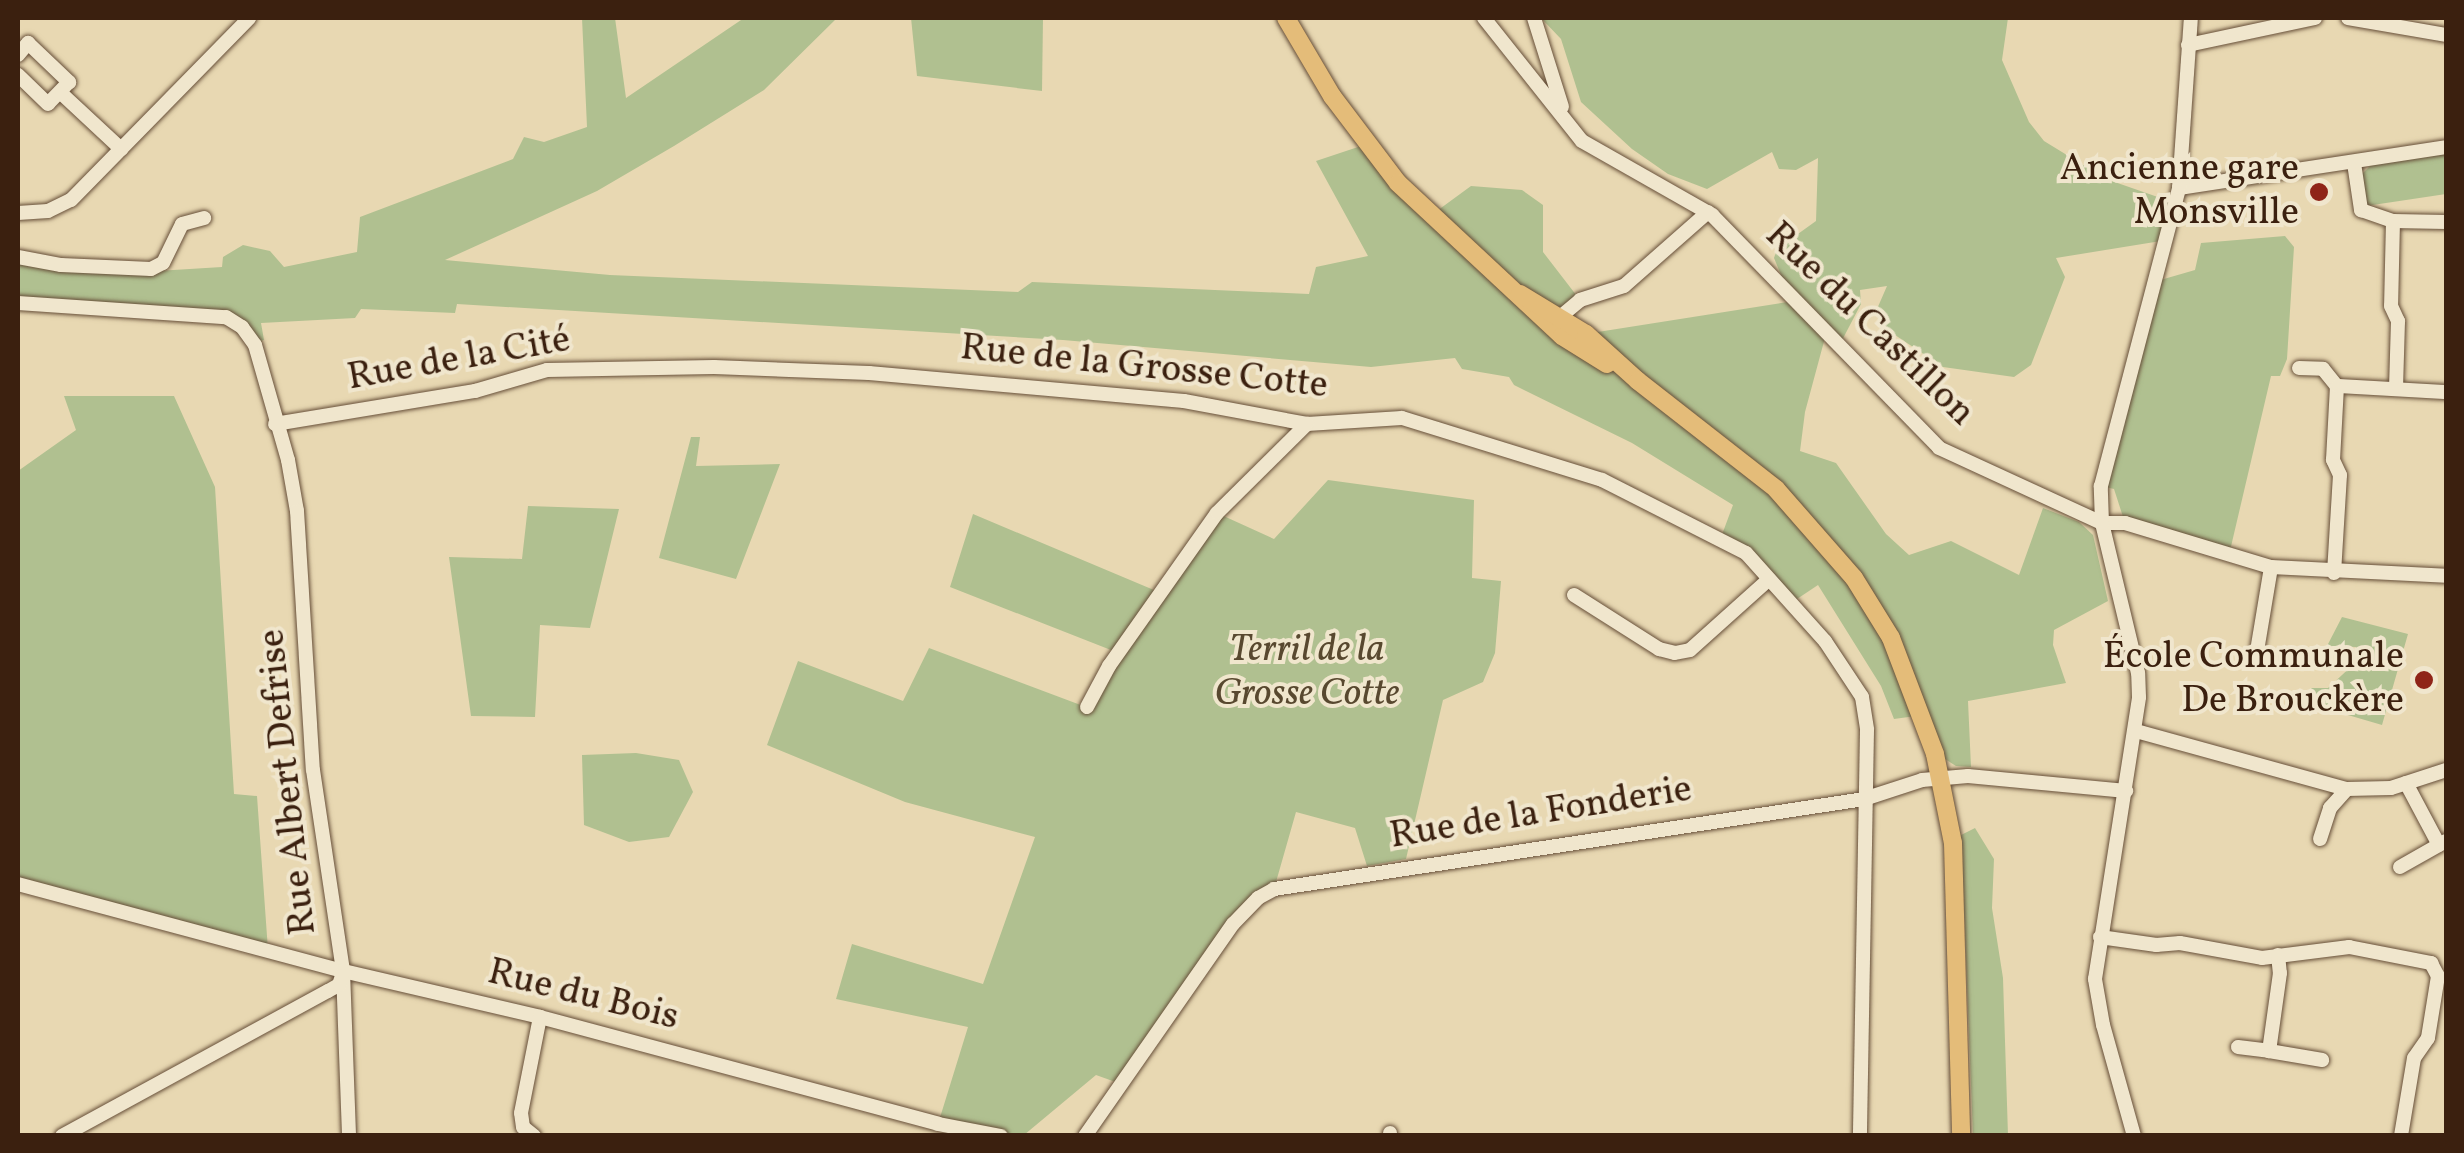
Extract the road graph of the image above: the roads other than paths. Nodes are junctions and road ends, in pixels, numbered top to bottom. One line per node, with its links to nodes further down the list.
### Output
1 (249, 18): 15 (street)
2 (1286, 18): 24 (main road)
3 (1484, 18): 13 (street, Rue du Castillon)
4 (1534, 18): 13 (street)
5 (2191, 18): 9 (street)
6 (2315, 18): 9 (street)
7 (2348, 18): 8 (street)
8 (2446, 35)
9 (2188, 45): 17 (street)
10 (18, 55): 12 (street)
11 (18, 75): 12 (street)
12 (62, 94): 15 (street)
13 (1566, 119): 18 (street, Rue du Castillon)
14 (2446, 148): 16 (street)
15 (121, 149): 19 (street)
16 (2354, 162): 17 (street); 21 (street)
17 (2179, 188): 35 (street)
18 (1708, 212): 26 (street); 35 (street, Rue du Castillon)
19 (18, 213)
20 (204, 218): 23 (street)
21 (2393, 221): 22 (street); 31 (street)
22 (2446, 222)
23 (18, 258)
24 (1520, 294): 26 (main road); 29 (main road)
25 (18, 303): 33 (street, Rue Albert Defrise)
26 (1560, 317): 29 (main road)
27 (714, 367): 33 (street, Rue de la Cité); 34 (street, Rue de la Grosse Cotte)
28 (2299, 368): 30 (street)
29 (1638, 381): 45 (main road)
30 (2337, 386): 31 (street); 37 (street)
31 (2396, 390): 32 (street)
32 (2446, 392)
33 (276, 424): 56 (street, Rue Albert Defrise)
34 (1307, 424): 39 (street, Rue de la Grosse Cotte); 42 (street)
35 (2102, 523): 36 (street, Rue du Castillon); 43 (street)
36 (2271, 567): 37 (street, Rue du Castillon); 41 (street)
37 (2334, 573): 38 (street, Rue du Castillon)
38 (2446, 576)
39 (1768, 578): 40 (street); 49 (street, Rue de la Grosse Cotte)
40 (1574, 594)
41 (2257, 651)
42 (1087, 707)
43 (2136, 731): 47 (street); 48 (street)
44 (2446, 770): 46 (street)
45 (1942, 778): 48 (street, Rue de la Fonderie); 49 (street, Rue de la Fonderie); 68 (main road)
46 (2406, 783): 47 (street); 51 (street)
47 (2347, 790): 50 (street)
48 (2126, 791): 54 (street)
49 (1864, 799): 66 (street, Rue de la Fonderie); 67 (street, Rue de la Grosse Cotte)
50 (2320, 838)
51 (2443, 843): 52 (street)
52 (2400, 867)
53 (18, 884): 56 (street, Rue du Bois)
54 (2100, 937): 55 (street); 69 (street)
55 (2278, 955): 59 (street); 70 (street)
56 (343, 971): 57 (street, Rue du Bois); 62 (street); 63 (street, Rue Albert Defrise)
57 (540, 1016): 61 (street, Rue du Bois); 64 (street)
58 (2238, 1047): 59 (street)
59 (2269, 1051): 60 (street)
60 (2322, 1060)
61 (936, 1130): 65 (street, Rue du Bois)
62 (62, 1136)
63 (348, 1136)
64 (534, 1136)
65 (1001, 1136)
66 (1085, 1136)
67 (1860, 1136)
68 (1961, 1136)
69 (2134, 1136)
70 (2402, 1136)

